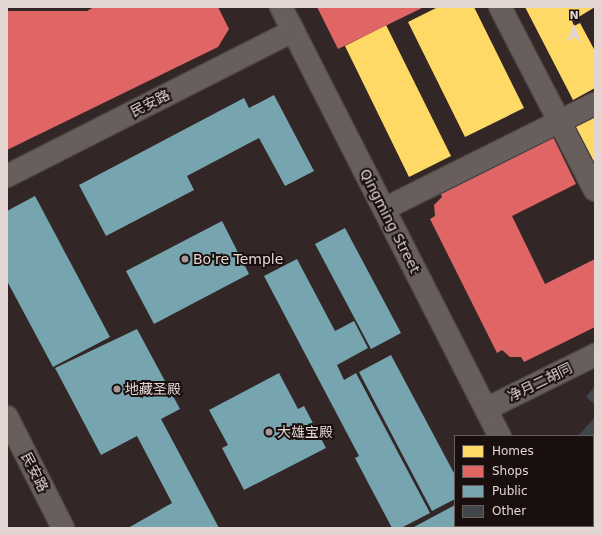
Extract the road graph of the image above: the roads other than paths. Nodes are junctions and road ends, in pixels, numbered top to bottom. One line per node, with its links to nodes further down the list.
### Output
1 (281, 7): 3 (street, Qingming Street)
2 (500, 7): 5 (street)
3 (293, 31): 6 (street, 民安路); 8 (street, Qingming Street)
4 (595, 104): 5 (street)
5 (559, 121): 7 (street); 8 (street)
6 (7, 176)
7 (595, 190)
8 (384, 209): 10 (street, Qingming Street)
9 (595, 355): 10 (street, 净月二胡同)
10 (486, 408): 12 (street, Qingming Street)
11 (7, 417): 13 (street, 民安路)
12 (500, 435)
13 (63, 528)

